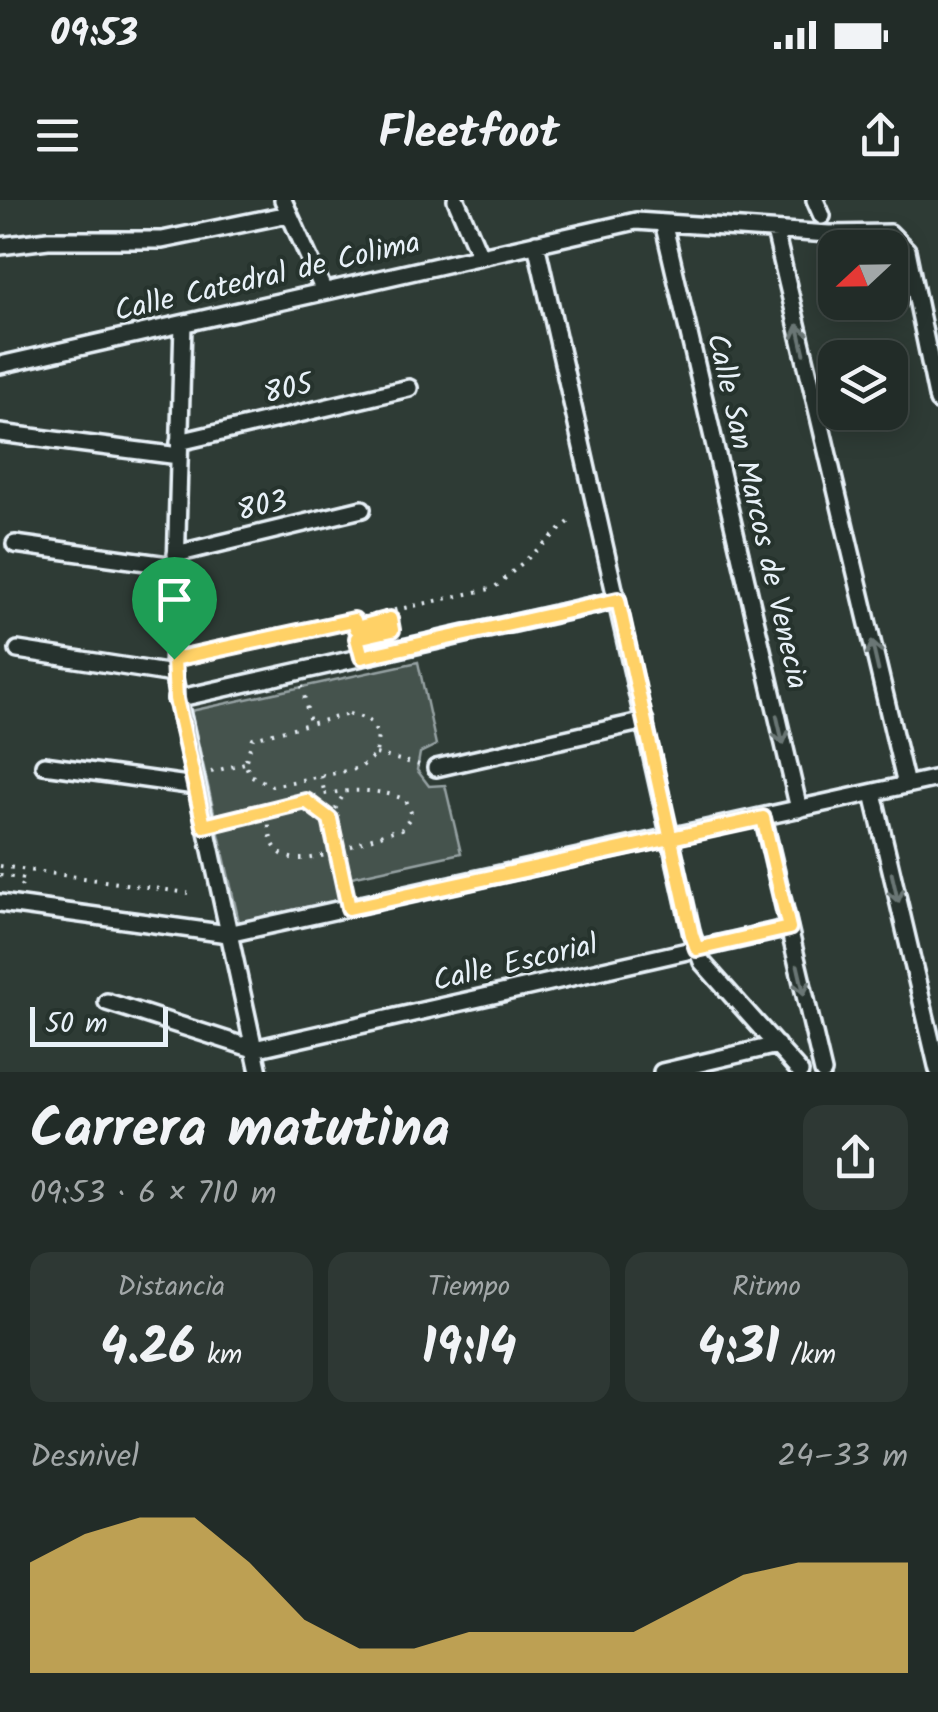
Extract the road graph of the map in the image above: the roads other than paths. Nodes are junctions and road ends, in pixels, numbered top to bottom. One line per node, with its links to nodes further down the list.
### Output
1 (456, 200): 9 (street)
2 (815, 200): 4 (street)
3 (286, 207): 8 (street); 10 (street)
4 (822, 216)
5 (664, 226): 6 (street, Calle Catedral de Colima); 7 (street, Calle Catedral de Colima); 33 (street, Calle San Marcos de Venecia, one-way to 33)
6 (775, 230): 12 (street, Calle Catedral de Colima); 31 (street, one-way to 6)
7 (536, 243): 9 (street, Calle Catedral de Colima); 22 (street)
8 (0, 246)
9 (480, 256): 10 (street, Calle Catedral de Colima)
10 (324, 292): 13 (street, Calle Catedral de Colima)
11 (938, 311): 12 (street)
12 (919, 314): 16 (street)
13 (183, 324): 14 (street, Calle Catedral de Colima); 18 (street)
14 (0, 365)
15 (409, 388): 18 (street, 805)
16 (938, 401)
17 (0, 433): 18 (street)
18 (179, 449): 21 (street)
19 (362, 509): 21 (street, 803)
20 (15, 544): 21 (street)
21 (176, 560): 24 (street)
22 (618, 600): 25 (street); 26 (street)
23 (18, 650): 24 (street)
24 (174, 666): 25 (street)
25 (176, 699): 30 (street)
26 (645, 721): 28 (street); 35 (street)
27 (44, 765): 30 (street)
28 (436, 768)
29 (938, 778): 31 (street)
30 (194, 781): 38 (street)
31 (906, 785): 32 (street)
32 (873, 793): 33 (street); 43 (street, one-way to 43)
33 (798, 810): 34 (street)
34 (763, 818): 35 (street); 37 (street)
35 (672, 838): 38 (street); 39 (street)
36 (0, 904): 38 (street)
37 (789, 928): 39 (street, Calle Escorial); 47 (street, one-way to 47)
38 (228, 934): 42 (street)
39 (697, 949): 41 (street); 42 (street, Calle Escorial)
40 (107, 1002): 42 (street)
41 (777, 1045): 45 (street); 46 (street)
42 (254, 1049): 44 (street)
43 (938, 1070)
44 (258, 1072)
45 (662, 1072)
46 (800, 1072)
47 (823, 1072)

